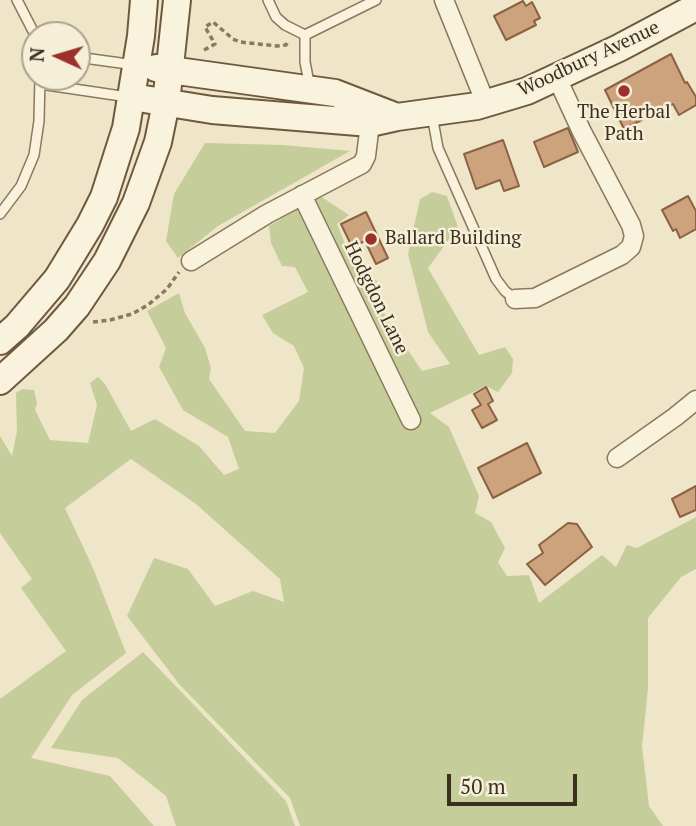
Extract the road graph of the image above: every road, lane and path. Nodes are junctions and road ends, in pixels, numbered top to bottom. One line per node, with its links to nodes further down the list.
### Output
1 (17, 0): 8 (lane)
2 (144, 0): 13 (street)
3 (177, 0): 14 (street)
4 (268, 0): 9 (lane)
5 (376, 0): 10 (lane)
6 (444, 0): 21 (street)
7 (696, 7): 15 (street, Woodbury Avenue)
8 (28, 21)
9 (293, 30): 10 (lane); 11 (path)
10 (305, 35): 17 (lane)
11 (204, 50)
12 (91, 59): 13 (lane)
13 (137, 65): 14 (street, Woodbury Avenue); 19 (street)
14 (172, 70): 17 (street, Woodbury Avenue); 20 (street)
15 (556, 78): 21 (street, Woodbury Avenue); 28 (street)
16 (91, 89): 19 (lane)
17 (310, 90): 23 (street, Woodbury Avenue)
18 (40, 91): 26 (lane)
19 (132, 97): 20 (street, Woodbury Avenue); 30 (street)
20 (166, 103): 24 (street, Woodbury Avenue); 31 (street)
21 (486, 104): 22 (street, Woodbury Avenue)
22 (431, 113): 23 (street, Woodbury Avenue); 28 (lane)
23 (397, 117): 24 (street, Woodbury Avenue)
24 (370, 123): 25 (street)
25 (302, 195): 27 (street); 33 (street, Hodgdon Lane)
26 (0, 214)
27 (191, 261): 29 (path)
28 (515, 299)
29 (88, 322)
30 (0, 341)
31 (0, 381)
32 (696, 400): 34 (street)
33 (411, 420)
34 (617, 458)

